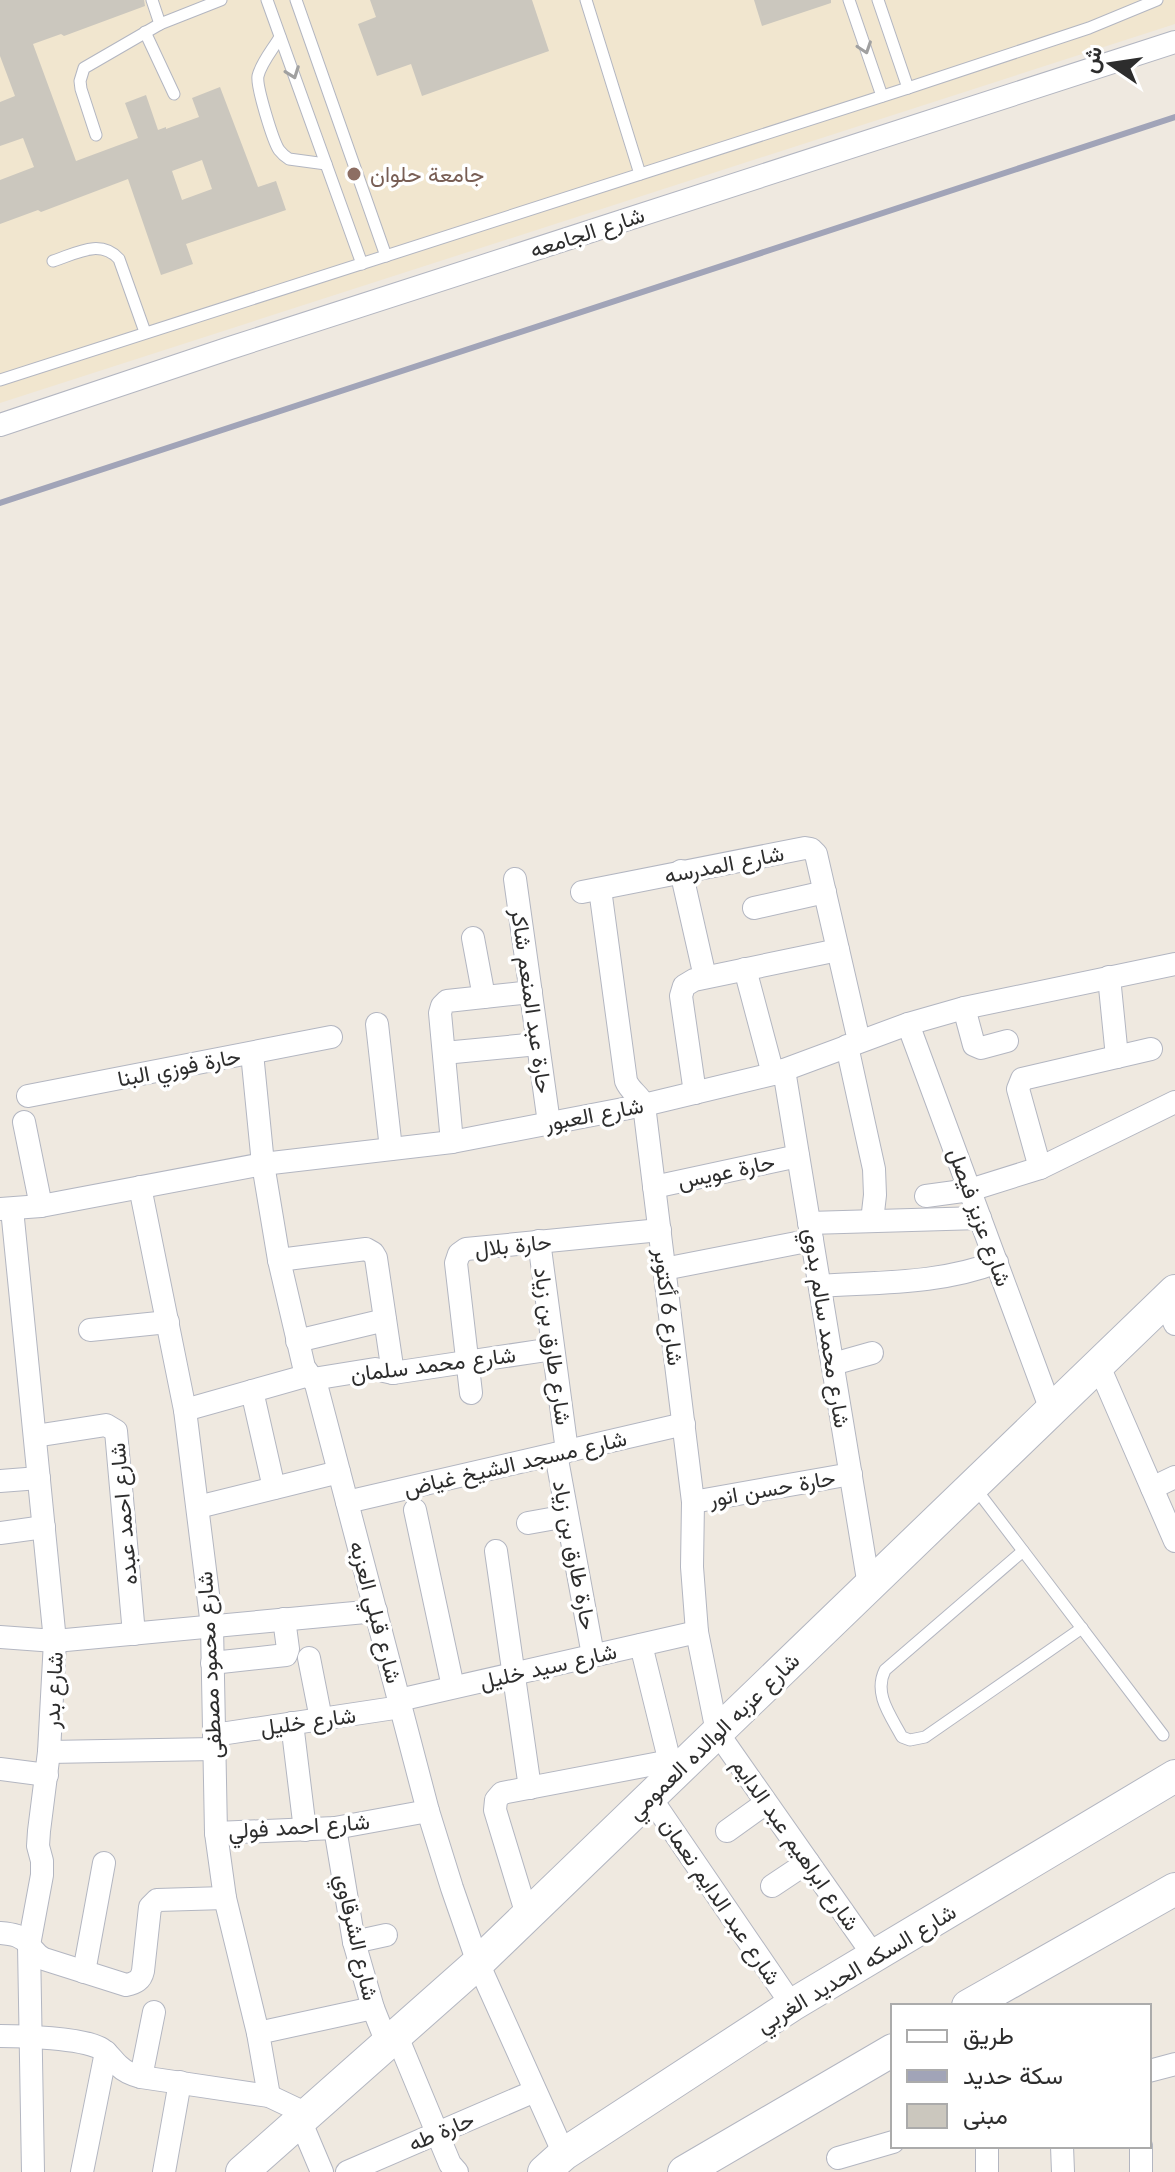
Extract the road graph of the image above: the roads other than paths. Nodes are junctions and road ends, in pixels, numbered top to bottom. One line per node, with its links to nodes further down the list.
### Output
1 (152, 0): 9 (lane)
2 (221, 0): 9 (lane)
3 (267, 0): 11 (lane)
4 (296, 0): 19 (lane)
5 (586, 0): 18 (lane)
6 (849, 0): 15 (lane, one-way to 15)
7 (878, 0): 13 (lane)
8 (1157, 0): 13 (lane)
9 (160, 24): 10 (lane)
10 (145, 32): 14 (lane); 16 (lane)
11 (280, 37): 17 (lane, one-way to 17); 17 (lane)
12 (1175, 42): 24 (street, شارع الجامعه)
13 (908, 88): 15 (lane)
14 (174, 94)
15 (882, 96): 18 (lane)
16 (96, 135)
17 (326, 164): 21 (lane)
18 (640, 174): 19 (lane)
19 (386, 256): 21 (lane)
20 (53, 261): 22 (lane)
21 (362, 264): 22 (lane)
22 (145, 332): 23 (lane)
23 (0, 380)
24 (0, 425)
25 (681, 871): 27 (street, شارع المدرسه); 28 (street, شارع المدرسه); 34 (street)
26 (515, 879): 36 (street, حارة عبد المنعم شاكر)
27 (591, 890): 53 (street, شارع 6 أكتوبر)
28 (825, 892): 29 (street); 31 (street, شارع المدرسه)
29 (754, 908)
30 (473, 938): 37 (street)
31 (838, 950): 33 (street); 44 (street, شارع المدرسه)
32 (1175, 964): 35 (street, شارع العبور)
33 (745, 969): 34 (street); 49 (street, شارع محمد سالم بدوي)
34 (705, 977): 50 (street)
35 (1109, 977): 38 (street, شارع العبور); 48 (street)
36 (531, 992): 37 (street); 43 (street, حارة عبد المنعم شاكر)
37 (484, 997): 47 (street)
38 (964, 1008): 40 (street, شارع العبور); 42 (street)
39 (377, 1024): 57 (street)
40 (908, 1024): 44 (street, شارع العبور); 63 (street, شارع عزيز فيصل)
41 (331, 1037): 46 (street, حارة فوزي البنا)
42 (1007, 1041)
43 (538, 1044): 47 (street); 55 (street, حارة عبد المنعم شاكر)
44 (853, 1044): 49 (street, شارع العبور); 68 (street, شارع المدرسه)
45 (1151, 1049): 48 (street)
46 (252, 1053): 51 (street, حارة فوزي البنا); 59 (street, شارع قبلي العزبه)
47 (444, 1053): 56 (street)
48 (1117, 1057): 60 (street)
49 (778, 1072): 50 (street, شارع العبور); 58 (street, شارع محمد سالم بدوي)
50 (695, 1093): 53 (street, شارع العبور)
51 (28, 1096)
52 (1175, 1102): 60 (street)
53 (644, 1105): 55 (street, شارع العبور); 62 (street, شارع 6 أكتوبر)
54 (24, 1122): 65 (street)
55 (549, 1123): 56 (street, شارع العبور)
56 (452, 1142): 57 (street, شارع العبور)
57 (391, 1149): 59 (street, شارع العبور)
58 (798, 1156): 62 (street, حارة عويس); 70 (street, شارع محمد سالم بدوي)
59 (263, 1164): 61 (street, شارع العبور); 72 (street, شارع قبلي العزبه)
60 (1040, 1168): 63 (street)
61 (140, 1187): 65 (street, شارع العبور); 78 (street, شارع محمود مصطفى)
62 (654, 1187): 69 (street, شارع 6 أكتوبر)
63 (970, 1190): 64 (street); 67 (street, شارع عزيز فيصل)
64 (926, 1196)
65 (41, 1206): 66 (street, شارع العبور)
66 (6, 1209): 93 (street, شارع بدر)
67 (980, 1218): 68 (street); 73 (street, شارع عزيز فيصل)
68 (872, 1221): 70 (street)
69 (660, 1230): 71 (street, حارة بلال); 74 (street, شارع 6 أكتوبر)
70 (811, 1232): 74 (street); 75 (street, شارع محمد سالم بدوي)
71 (539, 1241): 81 (street, شارع طارق بن زياد); 83 (street, حارة بلال)
72 (279, 1260): 77 (street); 80 (street, شارع قبلي العزبه)
73 (997, 1262): 75 (street); 91 (street, شارع عزيز فيصل)
74 (664, 1269): 92 (street, شارع 6 أكتوبر)
75 (820, 1286): 84 (street, شارع محمد سالم بدوي)
76 (1172, 1305): 85 (street, شارع عزبه الوالده العمومي)
77 (385, 1320): 80 (street); 86 (street)
78 (168, 1322): 79 (street); 90 (street, شارع محمود مصطفى)
79 (90, 1330)
80 (297, 1341): 87 (street, شارع قبلي العزبه)
81 (553, 1349): 83 (street, شارع محمد سلمان); 94 (street, شارع طارق بن زياد)
82 (872, 1353): 84 (street)
83 (468, 1361): 86 (street, شارع محمد سلمان); 89 (street, حارة بلال)
84 (833, 1364): 96 (street, شارع محمد سالم بدوي)
85 (1098, 1364): 91 (street, شارع عزبه الوالده العمومي); 102 (street)
86 (393, 1373): 87 (street, شارع محمد سلمان)
87 (311, 1377): 88 (street, شارع محمد سلمان); 95 (street, شارع قبلي العزبه)
88 (252, 1391): 90 (street, شارع محمد سلمان); 101 (street)
89 (471, 1393)
90 (185, 1410): 105 (street, شارع محمود مصطفى)
91 (1051, 1410): 100 (street, شارع عزبه الوالده العمومي)
92 (684, 1424): 94 (street, شارع مسجد الشيخ غياض); 104 (street, شارع 6 أكتوبر)
93 (35, 1436): 98 (street, شارع بدر); 120 (street, شارع احمد عبده)
94 (561, 1452): 103 (street, شارع مسجد الشيخ غياض); 107 (street, حارة طارق بن زياد)
95 (339, 1472): 101 (street); 103 (street, شارع قبلي العزبه)
96 (851, 1474): 104 (street, حارة حسن انور); 114 (street, شارع محمد سالم بدوي)
97 (1175, 1477): 102 (street)
98 (39, 1478): 99 (street); 109 (street, شارع بدر)
99 (0, 1481)
100 (973, 1486): 113 (lane); 114 (street, شارع عزبه الوالده العمومي)
101 (274, 1488): 105 (street)
102 (1152, 1488): 111 (street)
103 (347, 1502): 115 (street, شارع قبلي العزبه)
104 (693, 1502): 119 (street, شارع 6 أكتوبر)
105 (198, 1507): 117 (street, شارع محمود مصطفى)
106 (415, 1510): 128 (street)
107 (567, 1516): 108 (street); 124 (street, حارة طارق بن زياد)
108 (528, 1523)
109 (44, 1527): 110 (street); 122 (street, شارع بدر)
110 (0, 1533)
111 (1175, 1541)
112 (496, 1551): 127 (street)
113 (1023, 1551): 118 (lane); 118 (lane)
114 (869, 1586): 132 (street, شارع عزبه الوالده العمومي)
115 (376, 1611): 116 (street); 129 (street, شارع قبلي العزبه)
116 (284, 1619): 117 (street); 126 (street)
117 (212, 1626): 120 (street); 126 (street, شارع محمود مصطفى)
118 (1082, 1628): 133 (lane)
119 (697, 1632): 123 (street, شارع سيد خليل); 132 (street, شارع 6 أكتوبر)
120 (134, 1634): 122 (street)
121 (0, 1637): 122 (street)
122 (55, 1641): 135 (street, شارع بدر)
123 (641, 1645): 124 (street, شارع سيد خليل); 136 (street)
124 (593, 1655): 127 (street, شارع سيد خليل)
125 (309, 1658): 130 (street)
126 (212, 1663): 134 (street, شارع محمود مصطفى)
127 (513, 1673): 128 (street, شارع سيد خليل); 140 (street)
128 (453, 1687): 129 (street, شارع سيد خليل)
129 (400, 1704): 130 (street, شارع خليل); 143 (street, شارع قبلي العزبه)
130 (321, 1719): 131 (street, شارع خليل)
131 (292, 1723): 134 (street, شارع خليل); 145 (street)
132 (717, 1732): 136 (street, شارع عزبه الوالده العمومي); 142 (street, شارع ابراهيم عبد الدايم)
133 (1163, 1735)
134 (214, 1742): 135 (street, شارع خليل); 147 (street, شارع محمود مصطفى)
135 (49, 1752): 138 (street, شارع بدر)
136 (671, 1768): 140 (street); 141 (street, شارع عزبه الوالده العمومي)
137 (0, 1769): 138 (street)
138 (47, 1775): 157 (street, شارع بدر)
139 (1175, 1776): 158 (street, شارع السكه الحديد الغربي)
140 (530, 1788): 153 (street)
141 (650, 1797): 153 (street, شارع عزبه الوالده العمومي); 162 (street, شارع عبد الدايم نعمان)
142 (766, 1803): 146 (street); 148 (street, شارع ابراهيم عبد الدايم)
143 (428, 1811): 144 (street, شارع احمد فولي); 159 (street, شارع قبلي العزبه)
144 (335, 1828): 145 (street, شارع احمد فولي); 156 (street, شارع الشرقاوي)
145 (305, 1830): 147 (street, شارع احمد فولي)
146 (727, 1831)
147 (216, 1833): 152 (street, شارع محمود مصطفى)
148 (808, 1862): 150 (street); 158 (street, شارع ابراهيم عبد الدايم)
149 (104, 1863): 160 (street)
150 (772, 1886)
151 (1175, 1889): 161 (street)
152 (225, 1898): 160 (street); 165 (street, شارع محمود مصطفى)
153 (527, 1915): 159 (street, شارع عزبه الوالده العمومي)
154 (0, 1933): 157 (street)
155 (386, 1935): 156 (street)
156 (354, 1942): 163 (street, شارع الشرقاوي)
157 (29, 1945): 160 (street); 167 (street, شارع بدر)
158 (874, 1956): 162 (street, شارع السكه الحديد الغربي)
159 (478, 1963): 168 (street, شارع عزبه الوالده العمومي); 175 (street, شارع قبلي العزبه)
160 (84, 1972)
161 (987, 2001)
162 (792, 2005): 184 (street, شارع السكه الحديد الغربي)
163 (373, 2008): 165 (street); 168 (street, شارع الشرقاوي)
164 (154, 2012): 173 (street)
165 (258, 2033): 176 (street, شارع محمود مصطفى)
166 (0, 2036): 167 (street)
167 (31, 2036): 170 (street); 185 (street, شارع بدر)
168 (391, 2038): 177 (street, شارع عزبه الوالده العمومي); 178 (street, شارع الشرقاوي)
169 (891, 2051): 192 (street)
170 (106, 2052): 173 (street); 186 (street)
171 (1175, 2064): 172 (street)
172 (1151, 2070)
173 (141, 2077): 174 (street)
174 (180, 2082): 176 (street); 187 (street)
175 (535, 2091): 178 (street, حارة طه); 184 (street, شارع قبلي العزبه)
176 (269, 2096): 177 (street)
177 (303, 2117): 188 (street, شارع عزبه الوالده العمومي); 189 (street)
178 (437, 2132): 190 (street, حارة طه); 191 (street, شارع الشرقاوي)
179 (891, 2143): 183 (street)
180 (987, 2148): 193 (street)
181 (1062, 2148): 194 (street)
182 (1141, 2148): 195 (street)
183 (838, 2158)
184 (554, 2163)
185 (33, 2172)
186 (82, 2172)
187 (164, 2172)
188 (242, 2172)
189 (322, 2172)
190 (347, 2172)
191 (457, 2172)
192 (684, 2172)
193 (987, 2172)
194 (1063, 2172)
195 (1141, 2172)

